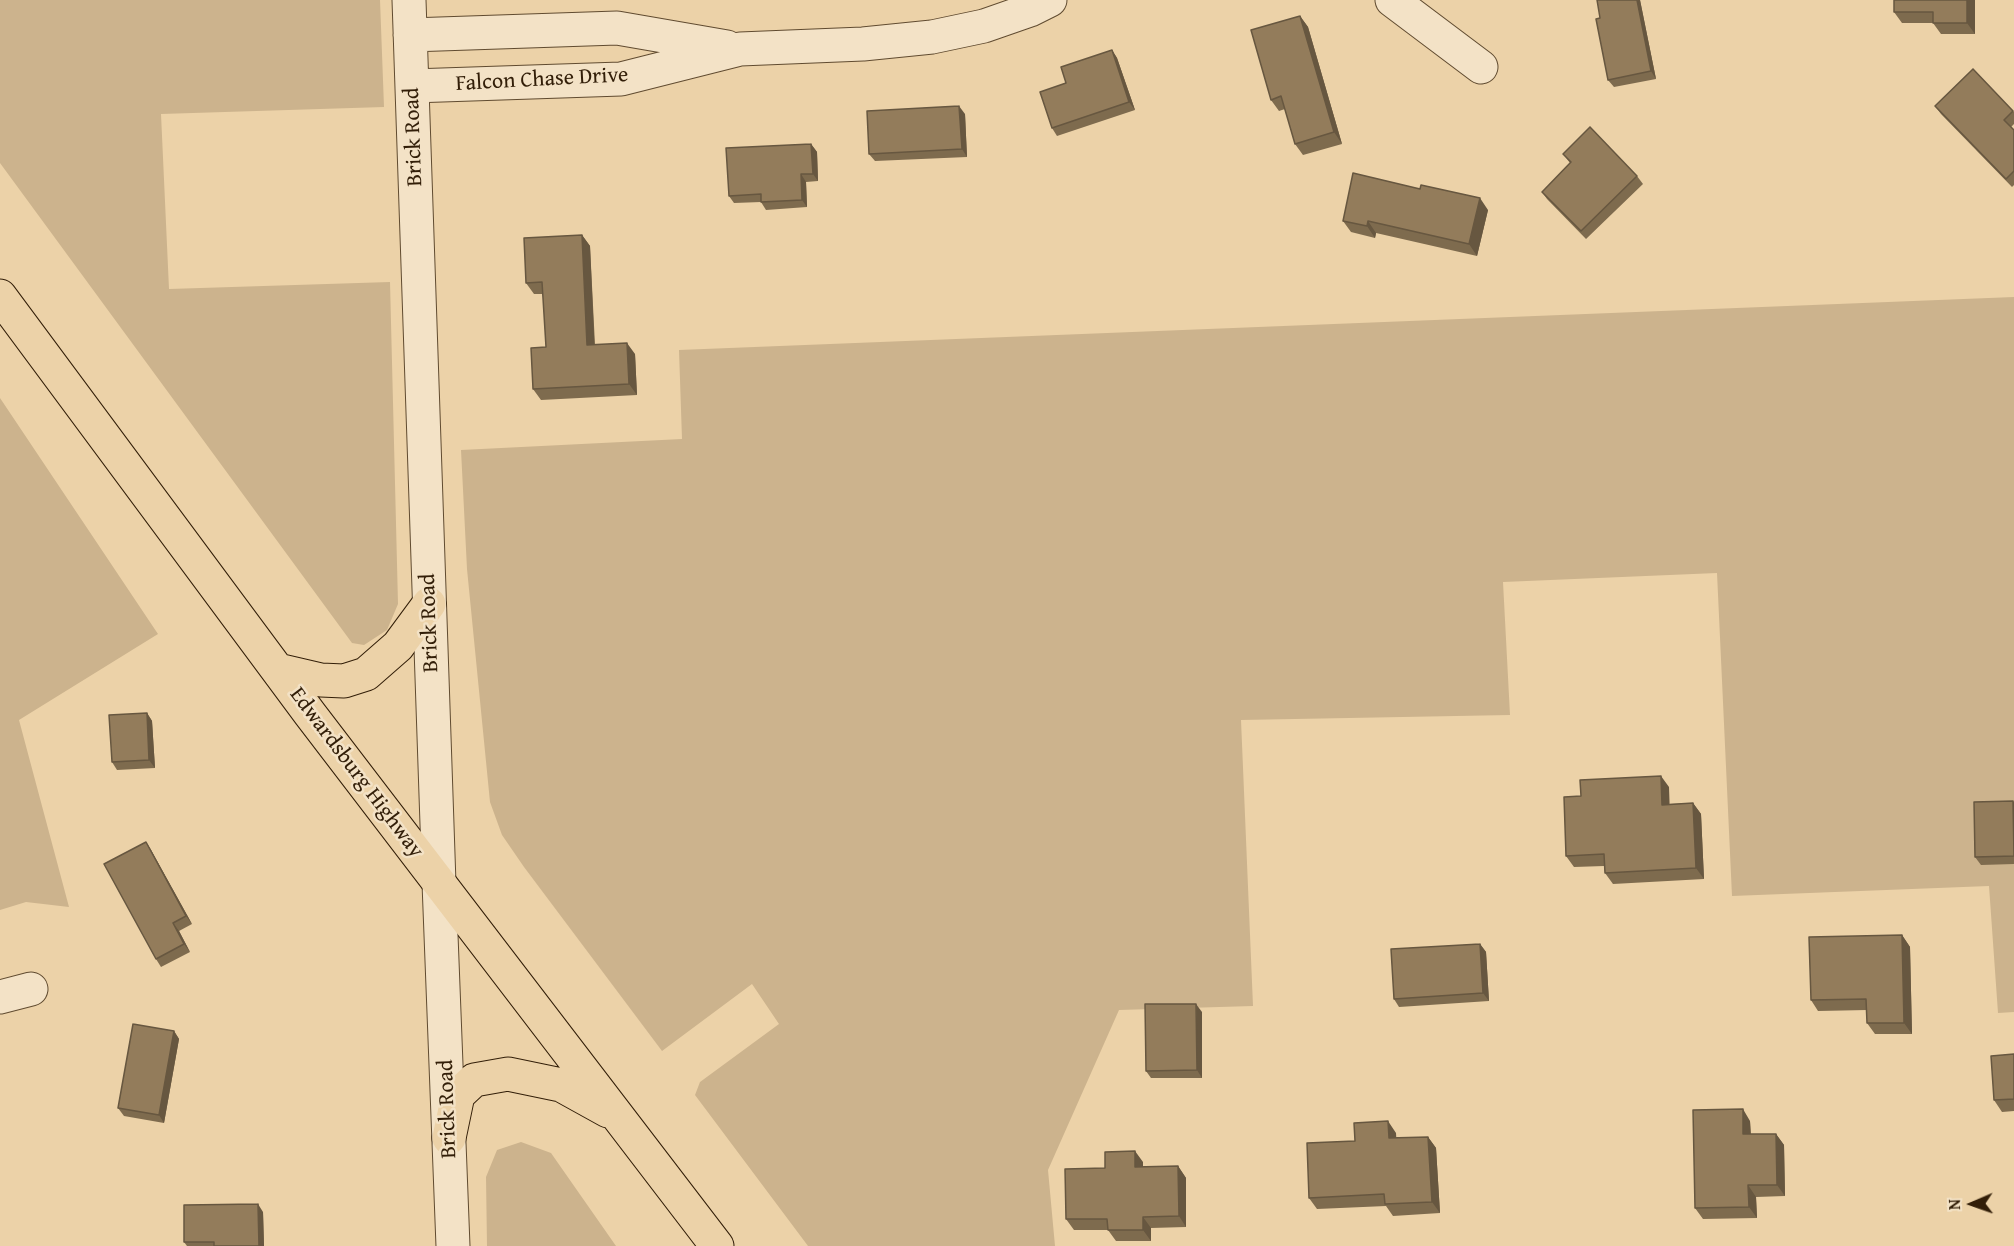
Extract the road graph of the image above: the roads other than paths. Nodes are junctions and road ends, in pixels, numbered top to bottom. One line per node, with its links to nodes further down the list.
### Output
1 (409, 0): 4 (street, Brick Road)
2 (1050, 0): 5 (street, Falcon Chase Drive)
3 (1392, 0): 6 (street)
4 (410, 35): 5 (street, Falcon Chase Drive); 7 (street, Brick Road)
5 (740, 50): 7 (street, Falcon Chase Drive)
6 (1482, 68)
7 (412, 86): 9 (street, Brick Road)
8 (0, 296): 10 (main road, Edwardsburg Highway)
9 (429, 604): 10 (main road); 11 (street, Brick Road)
10 (278, 670): 11 (main road, Edwardsburg Highway)
11 (439, 883): 12 (main road, Edwardsburg Highway); 13 (street, Brick Road)
12 (620, 1118): 13 (main road); 15 (main road, Edwardsburg Highway)
13 (449, 1138): 14 (street, Brick Road)
14 (453, 1246)
15 (717, 1246)

